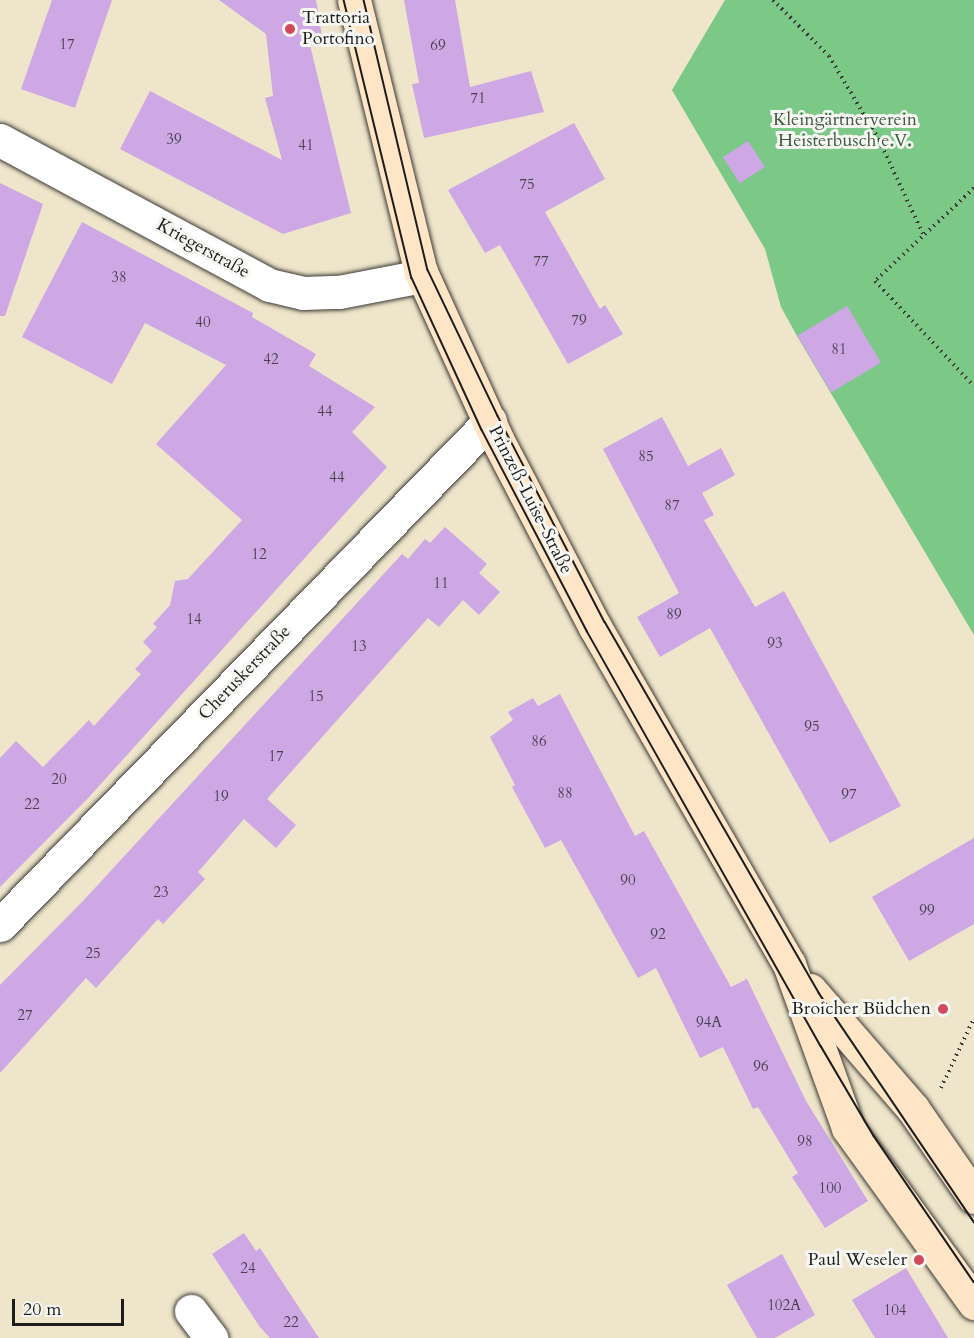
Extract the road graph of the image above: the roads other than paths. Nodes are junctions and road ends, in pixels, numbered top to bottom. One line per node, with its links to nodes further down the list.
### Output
1 (354, 0): 3 (main road, Prinzeß-Luise-Straße)
2 (0, 140): 3 (street, Kriegerstraße)
3 (421, 272): 4 (main road, Prinzeß-Luise-Straße)
4 (490, 421): 5 (street, Cheruskerstraße); 6 (main road, Prinzeß-Luise-Straße)
5 (0, 925)
6 (789, 964): 7 (main road, Prinzeß-Luise-Straße); 8 (main road, Prinzeß-Luise-Straße)
7 (974, 1197)
8 (974, 1303)
9 (191, 1311): 10 (street)
10 (211, 1338)

